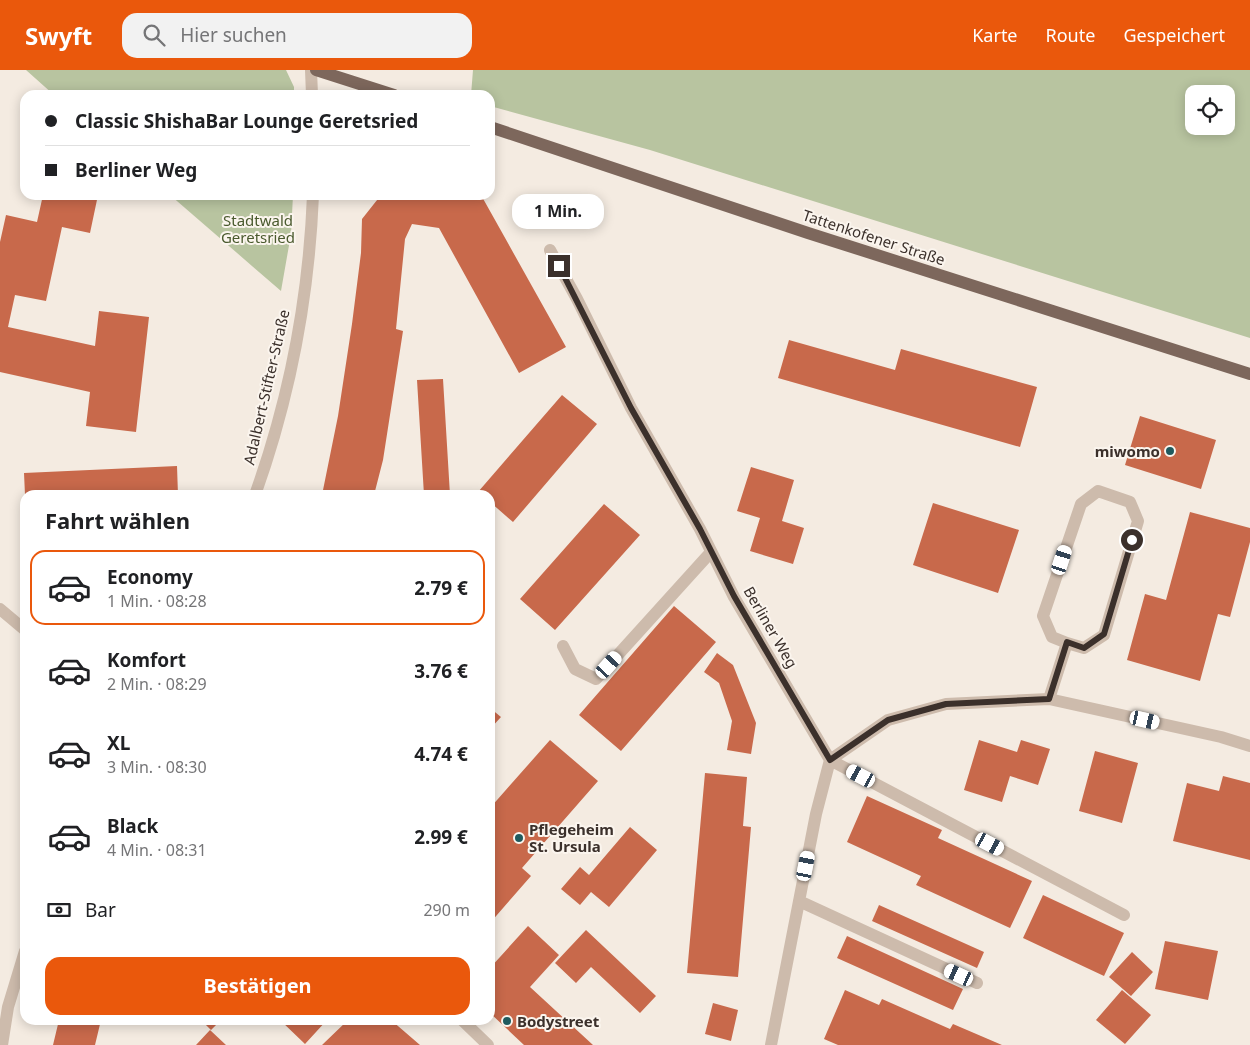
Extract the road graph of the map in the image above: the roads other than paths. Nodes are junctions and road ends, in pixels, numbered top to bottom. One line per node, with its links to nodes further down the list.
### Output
1 (311, 70): 3 (street)
2 (316, 70): 4 (main road)
3 (312, 90)
4 (378, 90)
5 (495, 129): 8 (main road, Tattenkofener Straße)
6 (312, 200): 9 (street, Adalbert-Stifter-Straße)
7 (550, 250): 10 (street, Berliner Weg)
8 (1250, 374)
9 (258, 490)
10 (711, 552): 14 (street); 17 (street, Berliner Weg)
11 (0, 609): 12 (street)
12 (20, 626)
13 (1067, 642): 13 (street); 15 (street)
14 (562, 646)
15 (1049, 699): 16 (street); 17 (street)
16 (1250, 746)
17 (830, 760): 18 (street); 19 (street)
18 (799, 901): 21 (street); 25 (street)
19 (1124, 915)
20 (20, 967): 23 (street)
21 (976, 983)
22 (467, 1025): 24 (street)
23 (2, 1045)
24 (488, 1045)
25 (771, 1045)

